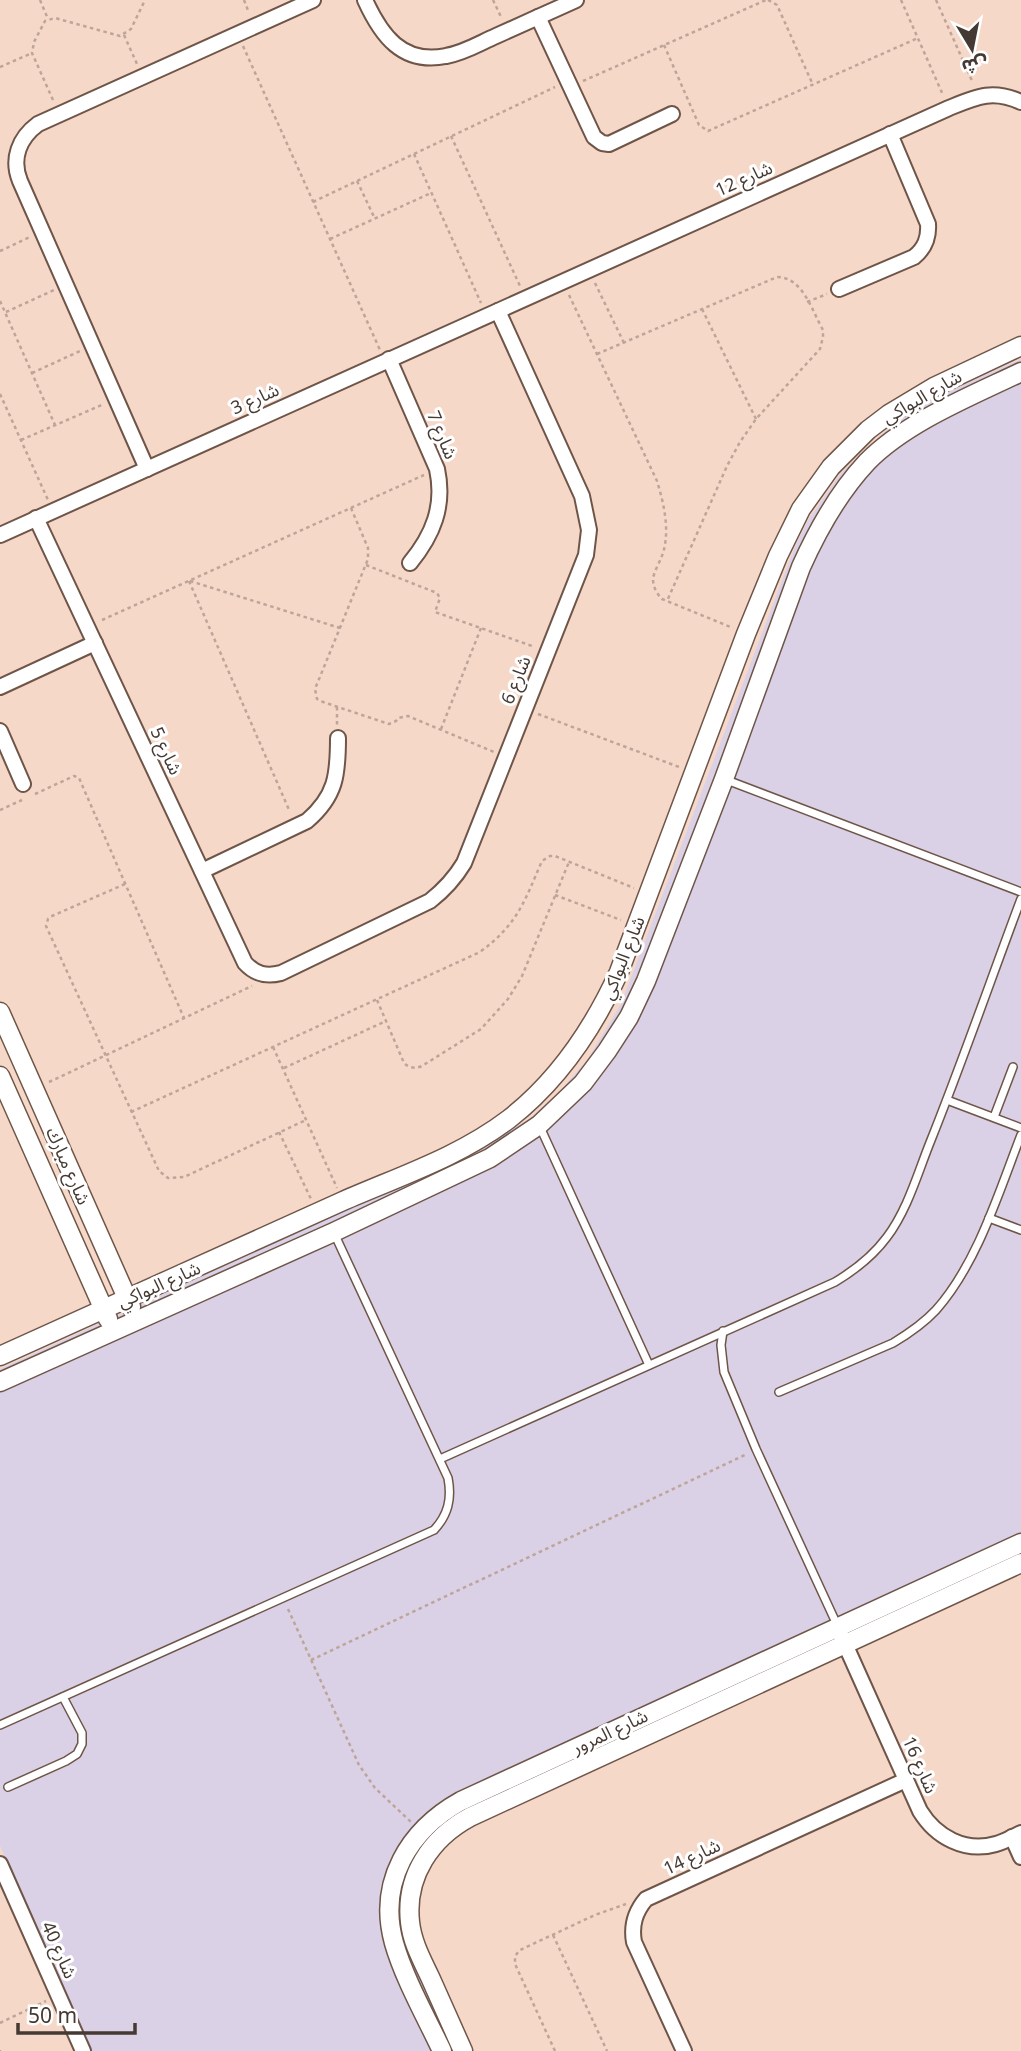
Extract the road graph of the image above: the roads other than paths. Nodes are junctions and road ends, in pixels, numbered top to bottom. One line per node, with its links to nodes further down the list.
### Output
1 (313, 0): 14 (street)
2 (365, 0): 4 (street)
3 (576, 0): 4 (street)
4 (538, 17): 6 (street)
5 (1021, 102): 7 (street, شارع 12)
6 (672, 114)
7 (890, 134): 8 (street); 9 (street, شارع 12)
8 (839, 289)
9 (526, 298): 10 (street, شارع 3)
10 (492, 313): 12 (street, شارع 3); 27 (street, شارع 6)
11 (1021, 346): 39 (street, شارع البواكي)
12 (387, 360): 14 (street, شارع 3); 17 (street, شارع 7)
13 (1021, 372): 22 (street, شارع البواكي)
14 (147, 468): 15 (street, شارع 3)
15 (36, 518): 16 (street, شارع 3); 18 (street, شارع 5)
16 (0, 535)
17 (410, 564)
18 (95, 643): 19 (street); 24 (street, شارع 5)
19 (0, 687)
20 (0, 731): 23 (street)
21 (338, 738): 24 (street)
22 (724, 779): 25 (lane); 33 (street, شارع البواكي)
23 (23, 784)
24 (202, 871): 27 (street, شارع 5)
25 (1021, 892)
26 (1021, 898): 31 (lane)
27 (281, 973)
28 (0, 1012): 39 (street, شارع مبارك)
29 (1013, 1067): 32 (lane)
30 (0, 1076): 40 (street, شارع مبارك)
31 (947, 1100): 32 (lane); 43 (lane)
32 (994, 1118): 34 (lane)
33 (539, 1125): 38 (street, شارع البواكي); 45 (lane)
34 (1021, 1128)
35 (1021, 1135): 36 (lane)
36 (989, 1218): 37 (lane); 47 (lane)
37 (1021, 1230)
38 (334, 1232): 41 (street, شارع البواكي); 48 (lane)
39 (128, 1299): 40 (street, شارع البواكي); 41 (street, شارع مبارك)
40 (104, 1310): 42 (street, شارع مبارك); 44 (street, شارع البواكي)
41 (137, 1320): 42 (street, شارع البواكي)
42 (114, 1331): 46 (street, شارع البواكي)
43 (723, 1331): 45 (lane); 51 (lane)
44 (0, 1356)
45 (649, 1365): 48 (lane)
46 (0, 1382)
47 (779, 1392)
48 (440, 1459): 53 (lane)
49 (1021, 1543): 51 (street, شارع المرور)
50 (1021, 1563): 52 (street, شارع المرور)
51 (838, 1627): 52 (street, شارع 16); 61 (street, شارع المرور)
52 (845, 1644): 55 (street, شارع 16); 62 (street, شارع المرور)
53 (63, 1697): 54 (lane); 56 (lane)
54 (0, 1725)
55 (906, 1780): 57 (street, شارع 16); 63 (street, شارع 14)
56 (8, 1787)
57 (1017, 1835): 58 (street)
58 (1021, 1857)
59 (0, 1864): 60 (street, شارع 40)
60 (83, 2051)
61 (442, 2051)
62 (463, 2051)
63 (684, 2051)

